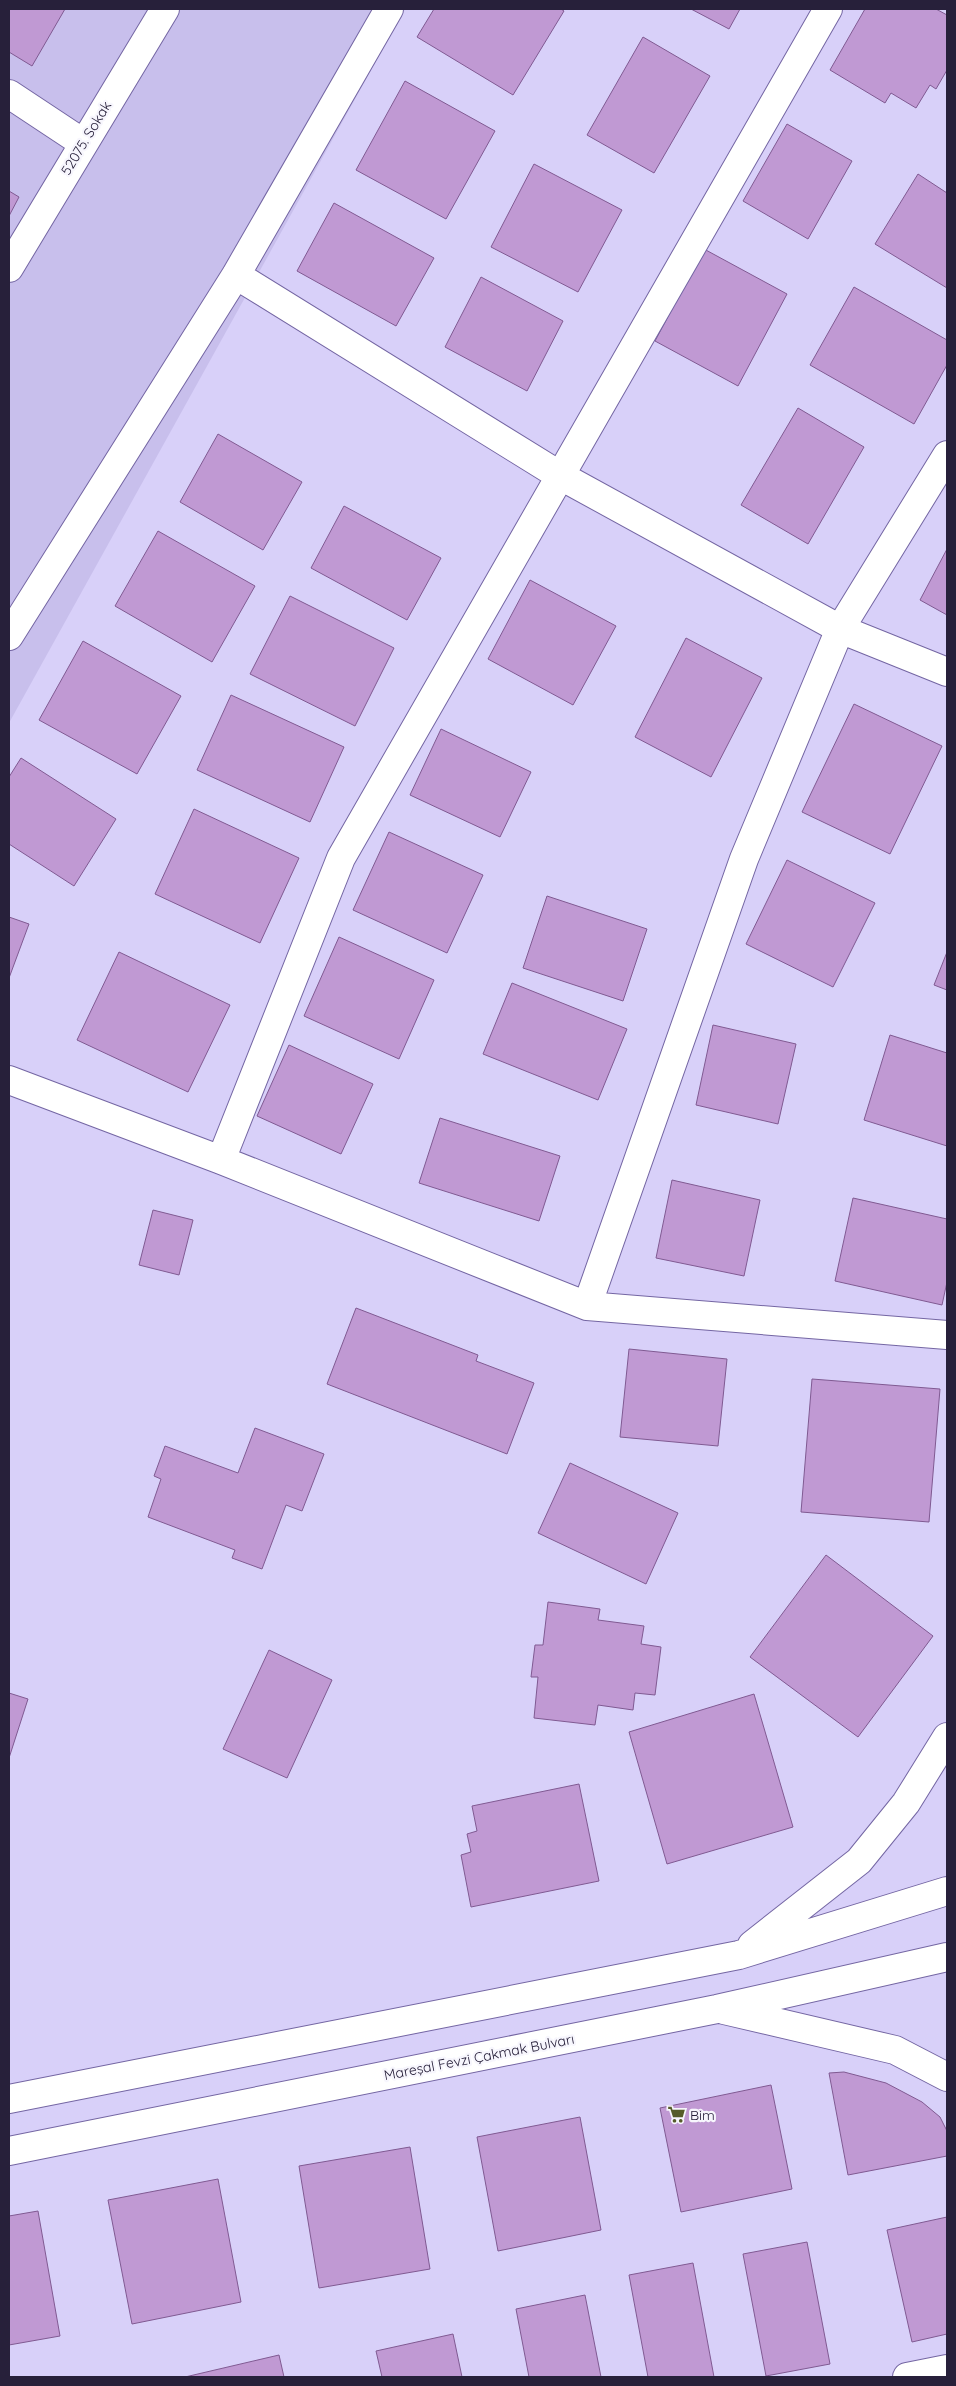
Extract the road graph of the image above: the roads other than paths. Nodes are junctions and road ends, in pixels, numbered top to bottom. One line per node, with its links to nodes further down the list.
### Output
1 (165, 9): 5 (street, 52075. Sokak)
2 (389, 9): 7 (street)
3 (828, 9): 9 (street)
4 (9, 94): 5 (street)
5 (83, 143): 6 (street, 52075. Sokak)
6 (9, 268)
7 (236, 275): 9 (street); 11 (street)
8 (947, 455): 10 (street)
9 (559, 475): 10 (street); 14 (street)
10 (840, 629): 12 (street); 15 (street)
11 (9, 636)
12 (947, 672)
13 (9, 1080): 14 (street)
14 (221, 1160): 15 (street)
15 (587, 1306): 16 (street)
16 (947, 1335)
17 (947, 1737): 19 (street)
18 (947, 1890): 19 (street)
19 (739, 1955): 23 (street)
20 (947, 1957): 21 (street, Mareşal Fevzi Çakmak Bulvarı)
21 (717, 2009): 22 (street); 24 (street, Mareşal Fevzi Çakmak Bulvarı)
22 (947, 2077)
23 (9, 2099)
24 (9, 2151)
25 (947, 2368): 26 (street)
26 (907, 2377)

